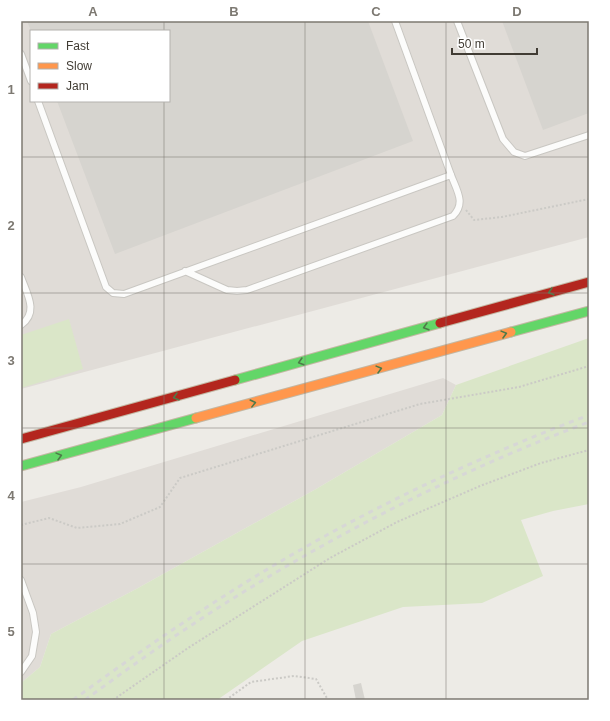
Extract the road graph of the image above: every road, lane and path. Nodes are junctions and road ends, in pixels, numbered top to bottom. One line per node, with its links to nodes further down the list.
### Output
1 (395, 21): 7 (lane)
2 (457, 21): 6 (lane)
3 (21, 54): 4 (lane)
4 (30, 78)
5 (38, 102): 10 (lane)
6 (589, 135)
7 (451, 176): 9 (lane); 10 (lane)
8 (589, 199): 9 (path)
9 (461, 203): 10 (lane)
10 (185, 271)
11 (21, 277): 13 (lane)
12 (589, 282): 17 (highway, one-way to 17)
13 (22, 285): 15 (lane)
14 (589, 311): 19 (highway, one-way to 14)
15 (21, 325)
16 (589, 366): 20 (path)
17 (21, 439)
18 (589, 450): 23 (path)
19 (21, 466)
20 (21, 525)
21 (21, 580): 22 (lane)
22 (21, 672)
23 (113, 700)
24 (226, 700): 25 (path)
25 (328, 700)

